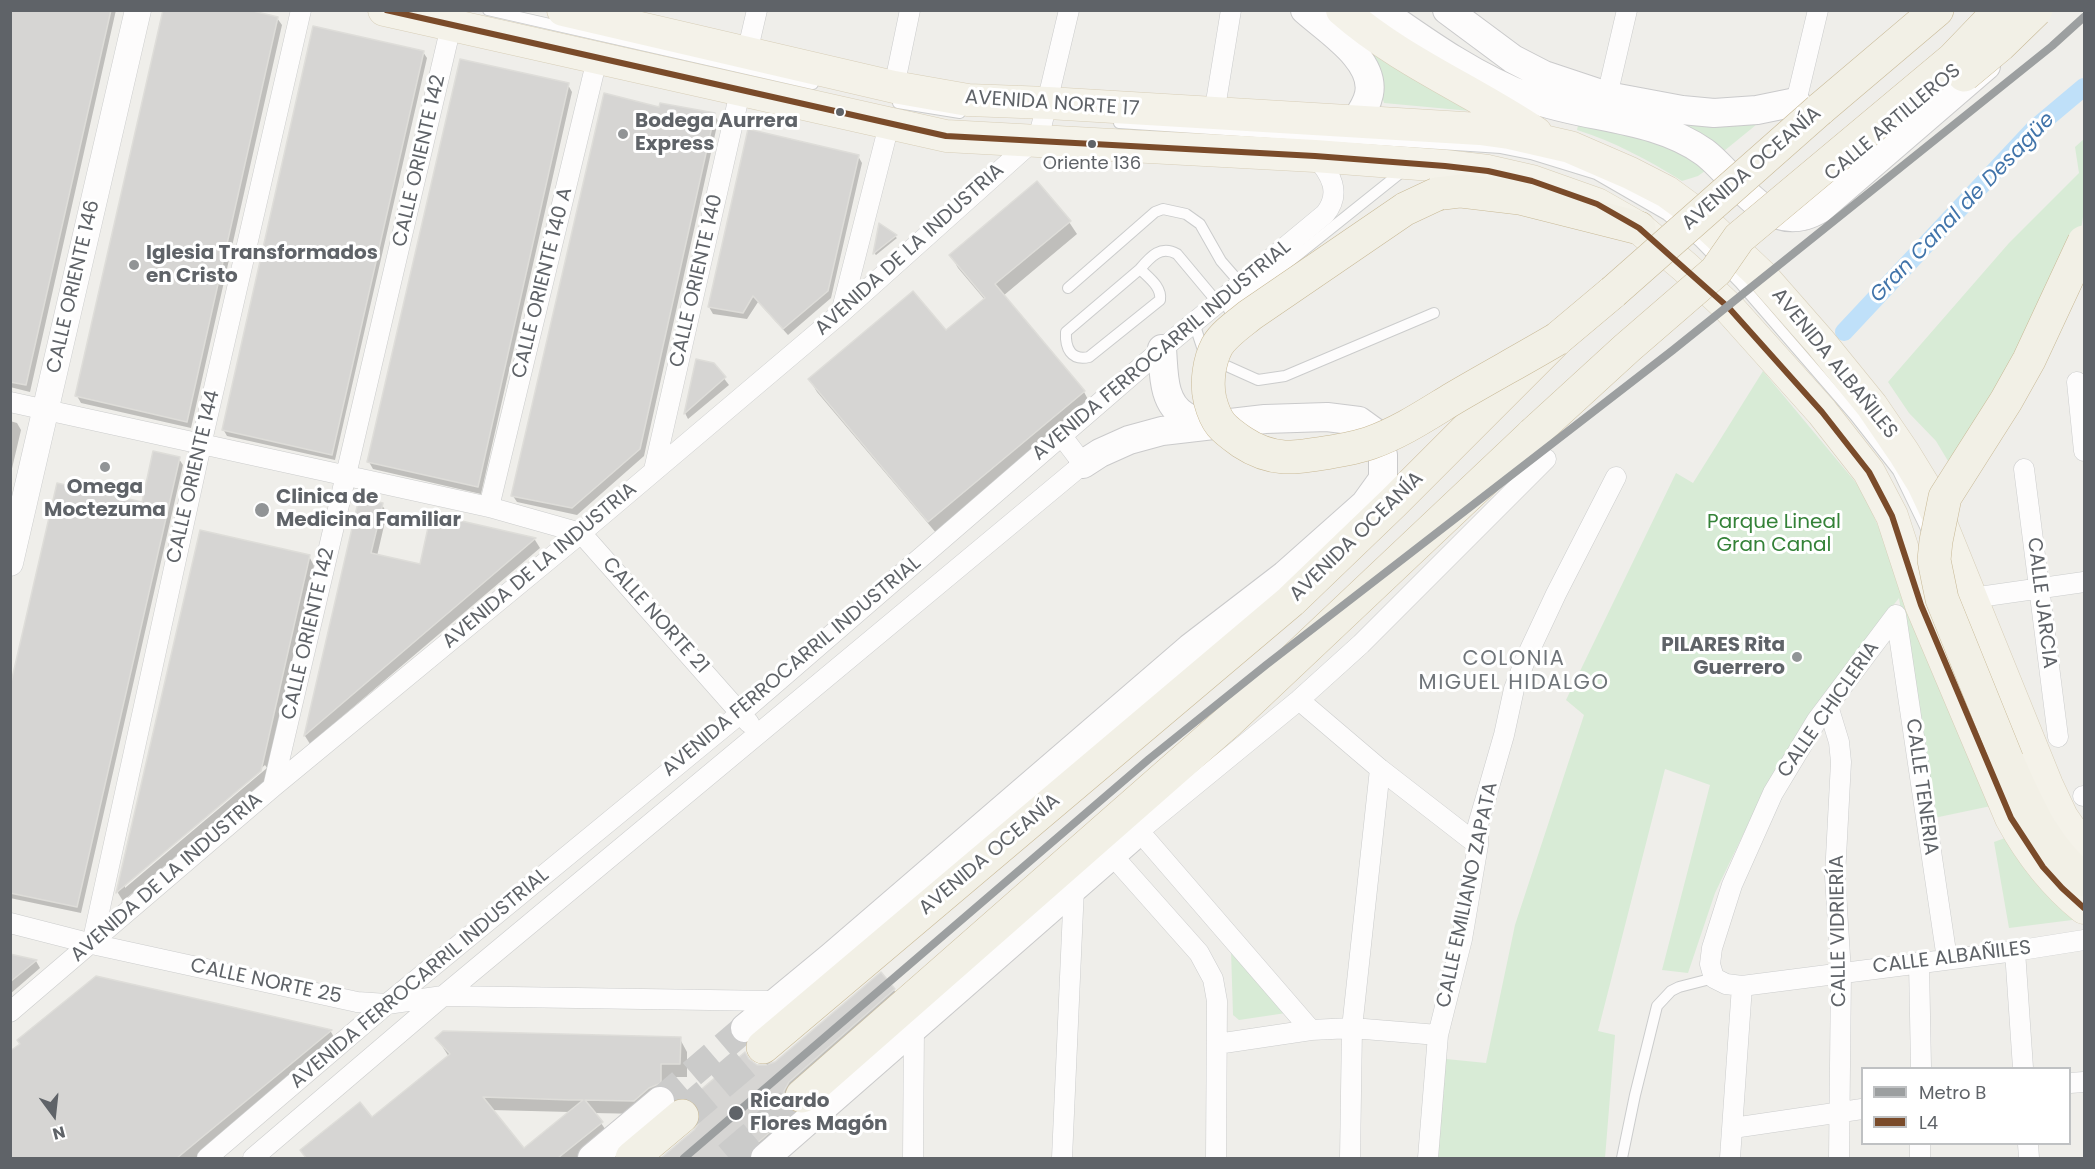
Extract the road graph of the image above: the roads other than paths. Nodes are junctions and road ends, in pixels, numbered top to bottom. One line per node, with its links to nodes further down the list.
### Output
1 (138, 10): 57 (street, CALLE ORIENTE 146)
2 (301, 10): 61 (street, CALLE ORIENTE 144)
3 (384, 10): 23 (main road, AVENIDA NORTE 17)
4 (418, 10): 34 (lane)
5 (488, 10): 27 (lane)
6 (563, 10): 21 (main road, AVENIDA NORTE 17)
7 (757, 10): 24 (street)
8 (910, 10): 31 (street)
9 (1069, 10): 34 (street)
10 (1231, 10): 33 (street)
11 (1305, 10): 36 (main road)
12 (1342, 10): 37 (main road)
13 (1380, 10): 40 (main road)
14 (1447, 10): 29 (main road)
15 (1627, 10): 29 (street)
16 (1818, 10): 30 (street)
17 (1924, 10): 22 (lane)
18 (1937, 10): 52 (highway, AVENIDA OCEANÍA, bridge)
19 (2050, 10): 40 (main road)
20 (2015, 14): 40 (lane, CALLE ARTILLEROS); 62 (highway, bridge)
21 (604, 15): 24 (main road, AVENIDA NORTE 17)
22 (1906, 18): 26 (lane)
23 (451, 26): 25 (main road, AVENIDA NORTE 17); 67 (street, CALLE ORIENTE 142)
24 (747, 52): 31 (main road, AVENIDA NORTE 17)
25 (597, 59): 28 (main road, AVENIDA NORTE 17); 69 (street, CALLE ORIENTE 140 A)
26 (1842, 76)
27 (824, 87)
28 (740, 92): 31 (main road, AVENIDA NORTE 17); 66 (street, CALLE ORIENTE 140)
29 (1607, 96): 30 (main road)
30 (1800, 100)
31 (888, 104): 32 (lane); 34 (main road, AVENIDA NORTE 17); 34 (main road, AVENIDA NORTE 17); 47 (street)
32 (969, 114)
33 (1214, 114): 34 (main road, AVENIDA NORTE 17); 36 (main road, AVENIDA NORTE 17)
34 (1042, 121): 38 (main road, AVENIDA NORTE 17); 47 (street, AVENIDA DE LA INDUSTRIA); 49 (lane)
35 (1104, 122): 49 (lane)
36 (1354, 123): 37 (main road, AVENIDA NORTE 17)
37 (1549, 141): 49 (main road, AVENIDA ALBAÑILES)
38 (1315, 156): 39 (main road, AVENIDA NORTE 17); 44 (street, AVENIDA FERROCARRIL INDUSTRIAL)
39 (1413, 163): 41 (main road, AVENIDA NORTE 17); 46 (lane)
40 (1753, 199)
41 (1639, 228): 49 (main road, AVENIDA ALBAÑILES); 52 (highway, bridge)
42 (2085, 242): 92 (highway, bridge)
43 (1140, 269): 43 (lane); 46 (lane)
44 (1241, 284): 45 (lane); 46 (street, AVENIDA FERROCARRIL INDUSTRIAL)
45 (1068, 288)
46 (1220, 310): 50 (street, AVENIDA FERROCARRIL INDUSTRIAL)
47 (841, 313): 66 (street, AVENIDA DE LA INDUSTRIA)
48 (1434, 313): 54 (lane)
49 (1767, 320): 58 (main road, AVENIDA ALBAÑILES); 58 (main road, AVENIDA ALBAÑILES)
50 (1194, 323): 53 (street, AVENIDA FERROCARRIL INDUSTRIAL); 54 (lane)
51 (1212, 336): 54 (lane)
52 (1557, 339): 97 (highway, AVENIDA OCEANÍA, bridge)
53 (1162, 349): 59 (main road); 60 (street, AVENIDA FERROCARRIL INDUSTRIAL)
54 (1209, 358)
55 (2076, 382): 63 (street)
56 (10, 402): 57 (street)
57 (46, 410): 61 (street); 71 (street, CALLE ORIENTE 146)
58 (1854, 422): 74 (main road, AVENIDA ALBAÑILES); 94 (lane); 95 (main road, AVENIDA ALBAÑILES)
59 (1208, 425): 64 (main road, AVENIDA OCEANÍA); 101 (main road, AVENIDA OCEANÍA)
60 (1061, 435): 64 (street); 78 (street, AVENIDA FERROCARRIL INDUSTRIAL)
61 (201, 445): 67 (street); 99 (street, CALLE ORIENTE 144)
62 (1539, 446): 76 (street); 79 (highway)
63 (2085, 451)
64 (1083, 464): 80 (street, AVENIDA FERROCARRIL INDUSTRIAL)
65 (2024, 469): 73 (street, CALLE JARCIA)
66 (654, 470): 70 (street, AVENIDA DE LA INDUSTRIA)
67 (346, 476): 69 (street); 84 (street, CALLE ORIENTE 142)
68 (1616, 477): 88 (street, CALLE EMILIANO ZAPATA)
69 (489, 507): 70 (street)
70 (581, 533): 78 (street, CALLE NORTE 21); 84 (street, AVENIDA DE LA INDUSTRIA)
71 (10, 563)
72 (2085, 582): 73 (street)
73 (2039, 589): 74 (street); 81 (street, CALLE JARCIA)
74 (1961, 591): 89 (main road, AVENIDA ALBAÑILES)
75 (1896, 615): 77 (street, CALLE CHICLERIA); 102 (street, CALLE TENERIA)
76 (1299, 700): 82 (street); 87 (street)
77 (1828, 706): 104 (street, CALLE VIDRIERÍA); 105 (street, CALLE CHICLERIA)
78 (741, 713): 80 (street, CALLE NORTE 21); 109 (street, AVENIDA FERROCARRIL INDUSTRIAL)
79 (1229, 721): 87 (highway); 119 (highway)
80 (758, 734): 107 (street, AVENIDA FERROCARRIL INDUSTRIAL)
81 (2058, 737)
82 (1380, 769): 88 (street); 112 (street)
83 (2035, 785): 85 (lane)
84 (273, 787): 99 (street, AVENIDA DE LA INDUSTRIA)
85 (2039, 796)
86 (2049, 817): 91 (lane)
87 (1139, 831): 90 (main road); 113 (street)
88 (1478, 845): 114 (street, CALLE EMILIANO ZAPATA)
89 (2085, 849)
90 (1112, 855): 93 (main road); 116 (street)
91 (2085, 862)
92 (2085, 880)
93 (1074, 887): 111 (main road); 130 (street)
94 (2085, 898)
95 (2085, 908)
96 (10, 923): 99 (street, CALLE NORTE 25)
97 (900, 931): 101 (highway); 115 (highway, AVENIDA OCEANÍA)
98 (2085, 940): 100 (street, CALLE ALBAÑILES)
99 (92, 944): 109 (street, CALLE NORTE 25); 110 (street, AVENIDA DE LA INDUSTRIA)
100 (2015, 951): 102 (street, CALLE ALBAÑILES); 118 (street)
101 (831, 957): 108 (main road, AVENIDA OCEANÍA)
102 (1947, 959): 103 (street, CALLE ALBAÑILES)
103 (1919, 962): 104 (street, CALLE ALBAÑILES); 117 (street)
104 (1841, 973): 106 (street, CALLE ALBAÑILES); 122 (street, CALLE VIDRIERÍA)
105 (1714, 978): 106 (street, CALLE ALBAÑILES); 134 (lane)
106 (1742, 986): 123 (street)
107 (443, 996): 108 (street, CALLE NORTE 25); 109 (street, CALLE NORTE 25); 126 (street, AVENIDA FERROCARRIL INDUSTRIAL)
108 (776, 1001): 115 (main road, AVENIDA OCEANÍA)
109 (387, 1004): 125 (street, AVENIDA FERROCARRIL INDUSTRIAL)
110 (10, 1012)
111 (914, 1026): 124 (main road); 129 (street)
112 (1352, 1028): 113 (street); 114 (street); 132 (street)
113 (1311, 1030): 116 (street)
114 (1438, 1035): 133 (street, CALLE EMILIANO ZAPATA)
115 (754, 1037)
116 (1217, 1044): 131 (street)
117 (1921, 1067)
118 (2023, 1067)
119 (802, 1096)
120 (671, 1108): 127 (main road); 128 (highway)
121 (1861, 1109): 122 (street)
122 (1839, 1112): 123 (street); 136 (street, CALLE VIDRIERÍA)
123 (1733, 1128): 135 (street)
124 (777, 1154)
125 (207, 1158)
126 (253, 1158)
127 (592, 1158)
128 (632, 1158)
129 (913, 1158)
130 (1062, 1158)
131 (1216, 1158)
132 (1350, 1158)
133 (1428, 1158)
134 (1622, 1158)
135 (1730, 1158)
136 (1839, 1158)

